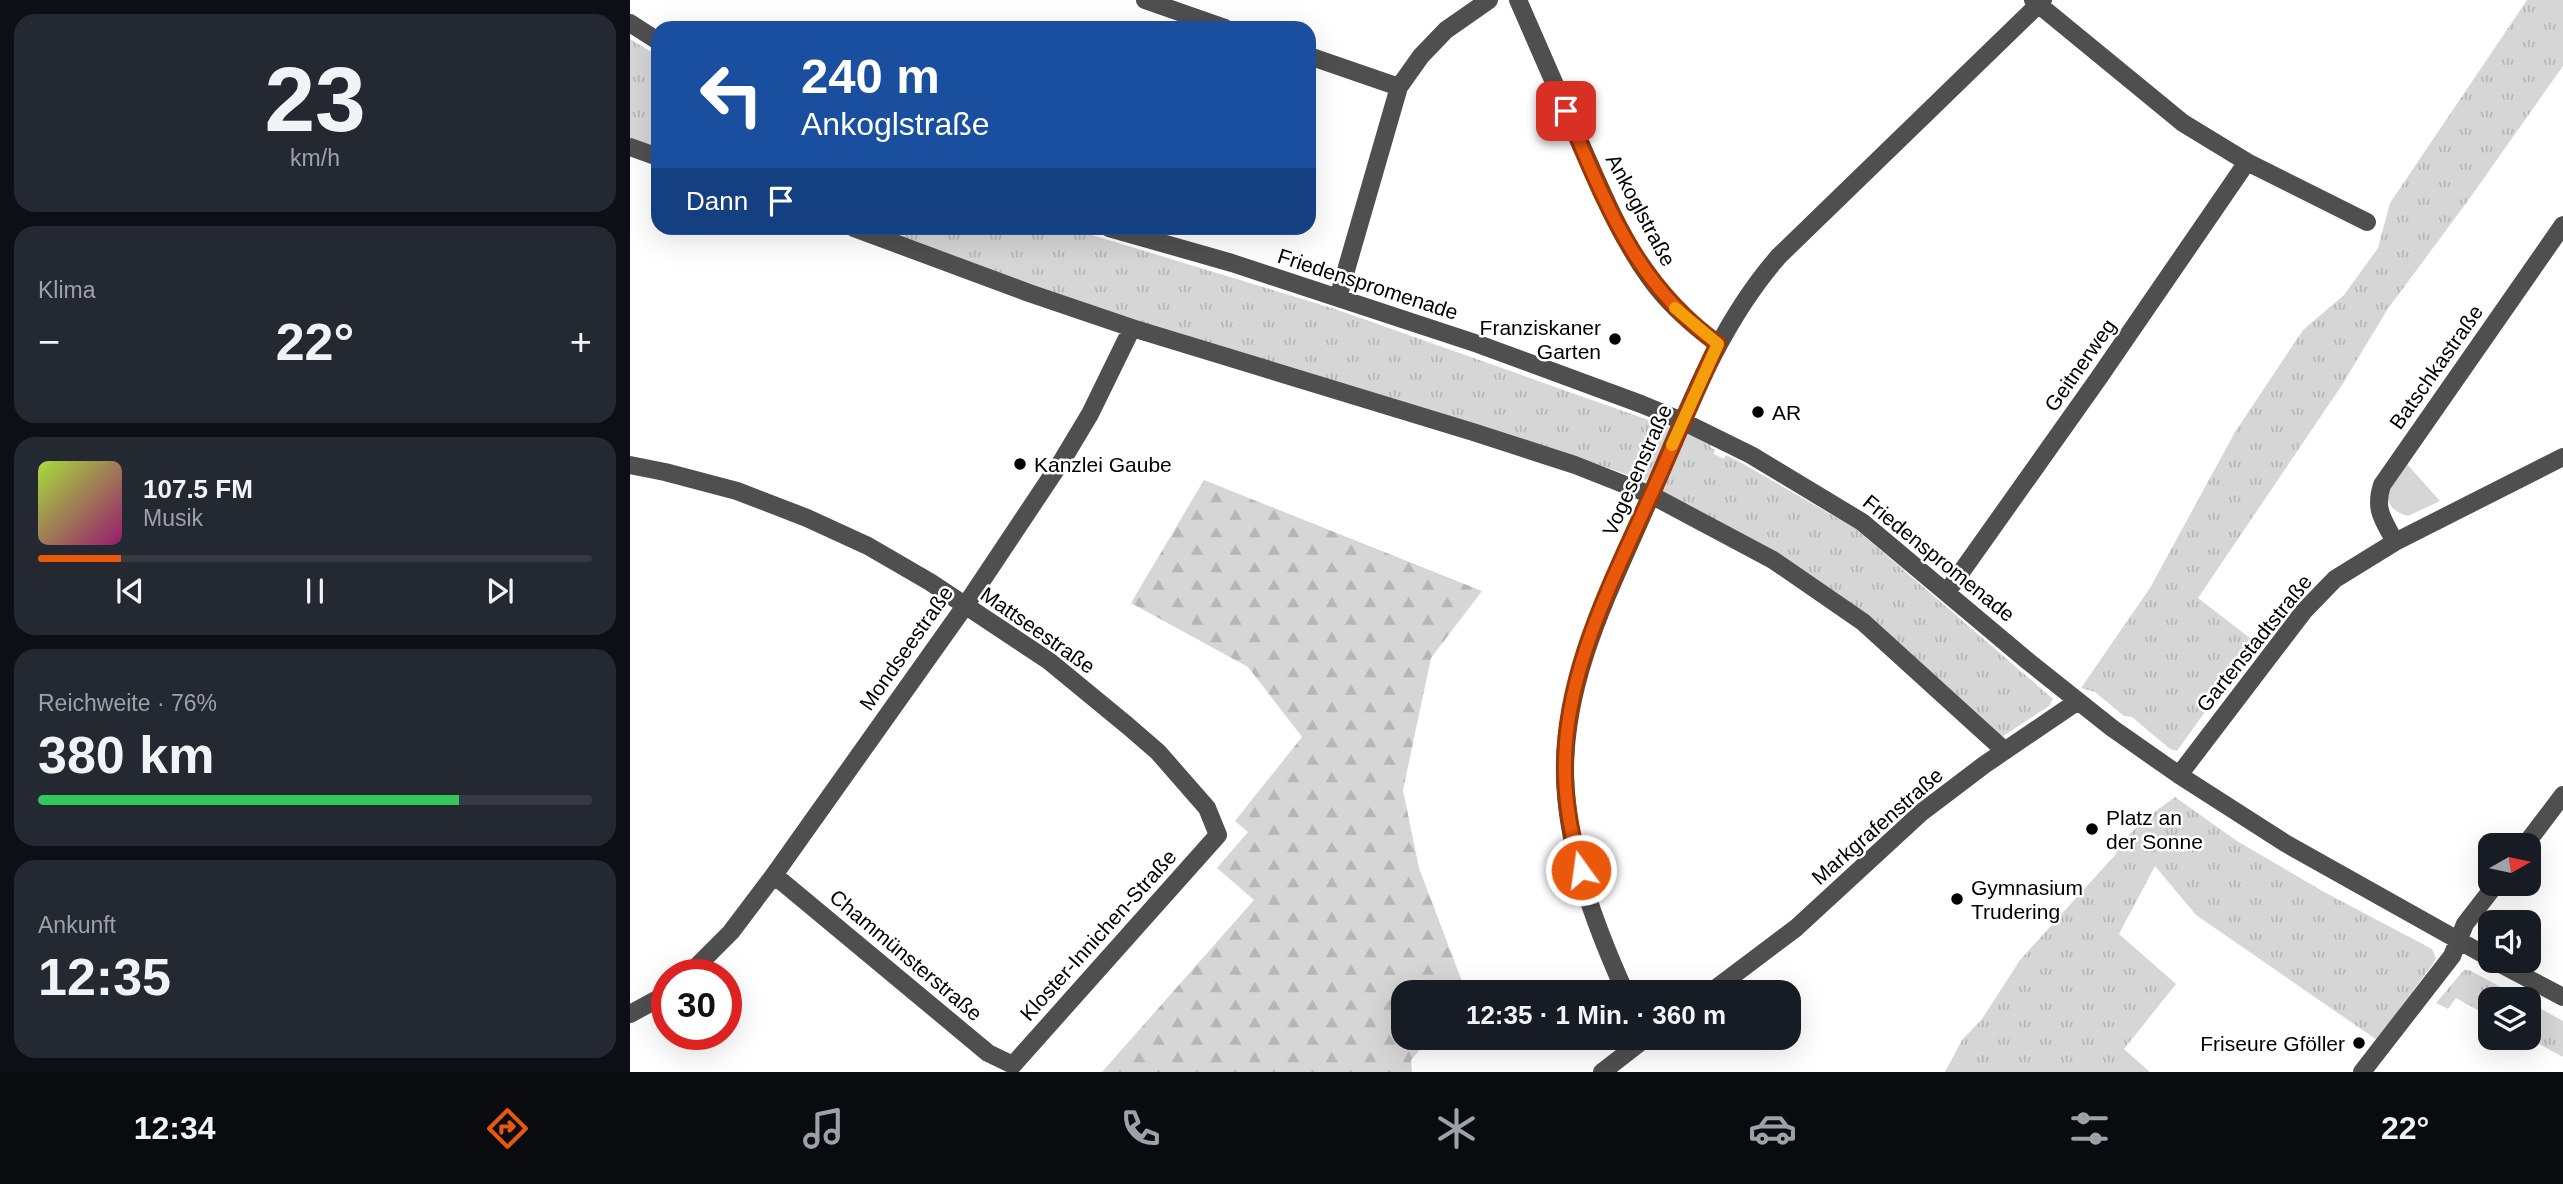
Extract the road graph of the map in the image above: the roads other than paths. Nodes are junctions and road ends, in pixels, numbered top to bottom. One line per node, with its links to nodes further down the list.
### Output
1 (1146, 0): 5 (street)
2 (1489, 0): 9 (street)
3 (1518, 0): 19 (street, Ankoglstraße)
4 (2038, 2): 12 (street); 19 (street, Vogesenstraße)
5 (1205, 21)
6 (630, 23): 7 (street)
7 (651, 36)
8 (1316, 58): 9 (street)
9 (1399, 87): 17 (street)
10 (630, 147): 11 (street)
11 (651, 154)
12 (2247, 162): 13 (street); 25 (street, Geitnerweg)
13 (2367, 222)
14 (2563, 225): 24 (street, Batschkastraße)
15 (873, 235): 18 (street)
16 (1132, 235): 17 (street, Friedenspromenade)
17 (1338, 298): 20 (street, Friedenspromenade)
18 (1132, 328): 23 (street); 26 (street, Mondseestraße)
19 (1718, 344): 20 (street, Vogesenstraße)
20 (1682, 421): 23 (street, Vogesenstraße); 25 (street, Friedenspromenade)
21 (2563, 457): 24 (street, Gartenstadtstraße)
22 (630, 465): 26 (street, Mattseestraße)
23 (1651, 495): 28 (street); 39 (street, Vogesenstraße)
24 (2395, 542): 29 (street, Gartenstadtstraße)
25 (1947, 592): 27 (street, Friedenspromenade)
26 (965, 606): 32 (street, Mattseestraße); 33 (street, Mondseestraße)
27 (2078, 701): 28 (street, Markgrafenstraße); 29 (street, Friedenspromenade)
28 (2005, 751): 40 (street, Markgrafenstraße)
29 (2179, 775): 35 (street, Friedenspromenade)
30 (2563, 795): 31 (street)
31 (2534, 833)
32 (1218, 835): 45 (street, Kloster-Innichen-Straße)
33 (774, 875): 37 (street, Mondseestraße); 45 (street, Chammünsterstraße)
34 (2487, 896): 35 (street)
35 (2459, 941): 36 (street, Friedenspromenade); 47 (street)
36 (2478, 951)
37 (704, 959)
38 (2518, 973): 41 (street)
39 (1620, 980)
40 (1728, 980)
41 (2563, 997)
42 (651, 1003): 43 (street)
43 (630, 1014)
44 (1630, 1050): 46 (street)
45 (1013, 1065)
46 (1602, 1072)
47 (2362, 1072)

